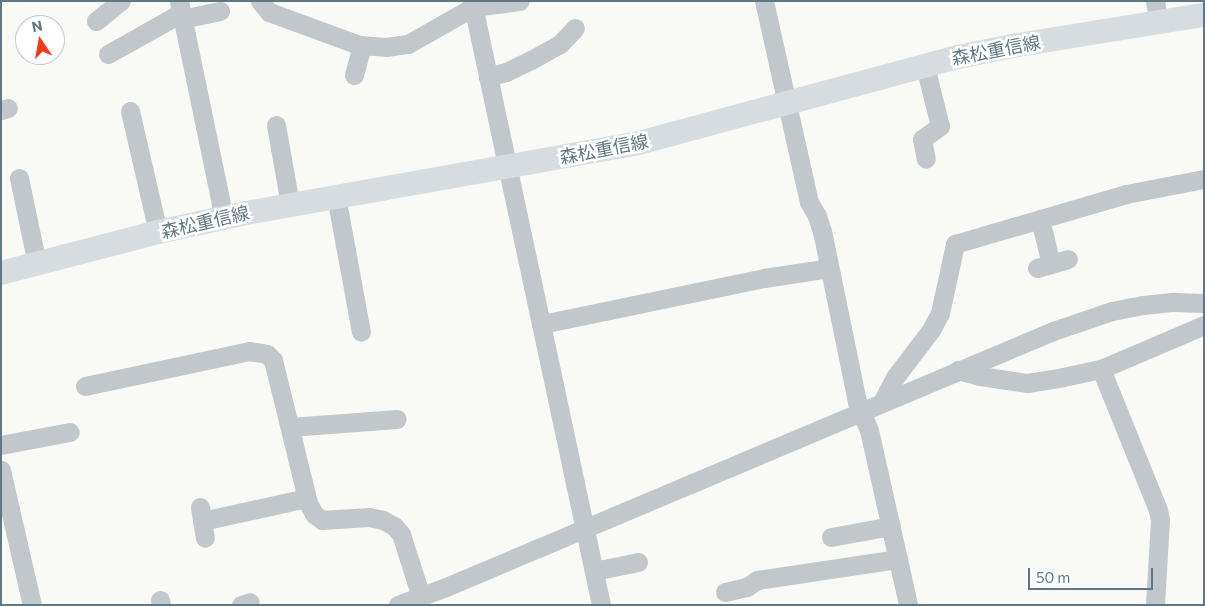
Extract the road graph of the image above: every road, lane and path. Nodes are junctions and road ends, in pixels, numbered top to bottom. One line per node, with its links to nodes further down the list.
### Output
1 (121, 1): 10 (street)
2 (260, 1): 12 (street)
3 (520, 1): 5 (street)
4 (764, 1): 17 (street)
5 (472, 4): 12 (street); 16 (street)
6 (181, 11): 7 (street); 13 (street); 26 (street)
7 (220, 11)
8 (1158, 12): 9 (main road, 森松重信線); 14 (main road, 森松重信線)
9 (1204, 15)
10 (96, 21)
11 (575, 28): 16 (street)
12 (362, 45): 15 (street)
13 (108, 54)
14 (926, 66): 17 (main road, 森松重信線); 20 (street)
15 (354, 75)
16 (488, 76): 21 (street)
17 (787, 103): 21 (main road, 森松重信線); 31 (street)
18 (130, 111): 28 (street)
19 (276, 125): 25 (street)
20 (926, 159)
21 (509, 168): 24 (main road, 森松重信線); 34 (street)
22 (19, 178): 29 (street)
23 (1204, 179): 27 (street)
24 (336, 196): 25 (main road, 森松重信線); 36 (street)
25 (290, 204): 26 (main road, 森松重信線)
26 (224, 218): 28 (main road, 森松重信線)
27 (1040, 219): 30 (street); 40 (street)
28 (158, 232): 29 (main road, 森松重信線)
29 (37, 264): 32 (main road, 森松重信線)
30 (1052, 264)
31 (829, 268): 34 (street); 41 (street)
32 (1, 274)
33 (1204, 303): 38 (street)
34 (542, 324): 50 (street)
35 (1204, 325): 37 (street)
36 (361, 332)
37 (1102, 369): 38 (street); 62 (street)
38 (958, 370): 40 (street)
39 (86, 386): 43 (street)
40 (882, 402): 41 (street)
41 (861, 412): 49 (street); 50 (street)
42 (397, 419): 43 (street)
43 (290, 427): 47 (street)
44 (70, 432): 45 (street)
45 (1, 445)
46 (1, 470): 51 (street)
47 (307, 498): 48 (street); 57 (street)
48 (202, 522)
49 (890, 526): 52 (street); 53 (street)
50 (585, 527): 55 (street); 57 (street)
51 (8, 534): 58 (street)
52 (831, 537)
53 (898, 559): 56 (street); 61 (street)
54 (638, 562): 55 (street)
55 (594, 570): 60 (street)
56 (733, 595)
57 (430, 598): 59 (street)
58 (32, 605)
59 (398, 605)
60 (601, 605)
61 (908, 605)
62 (1155, 605)

